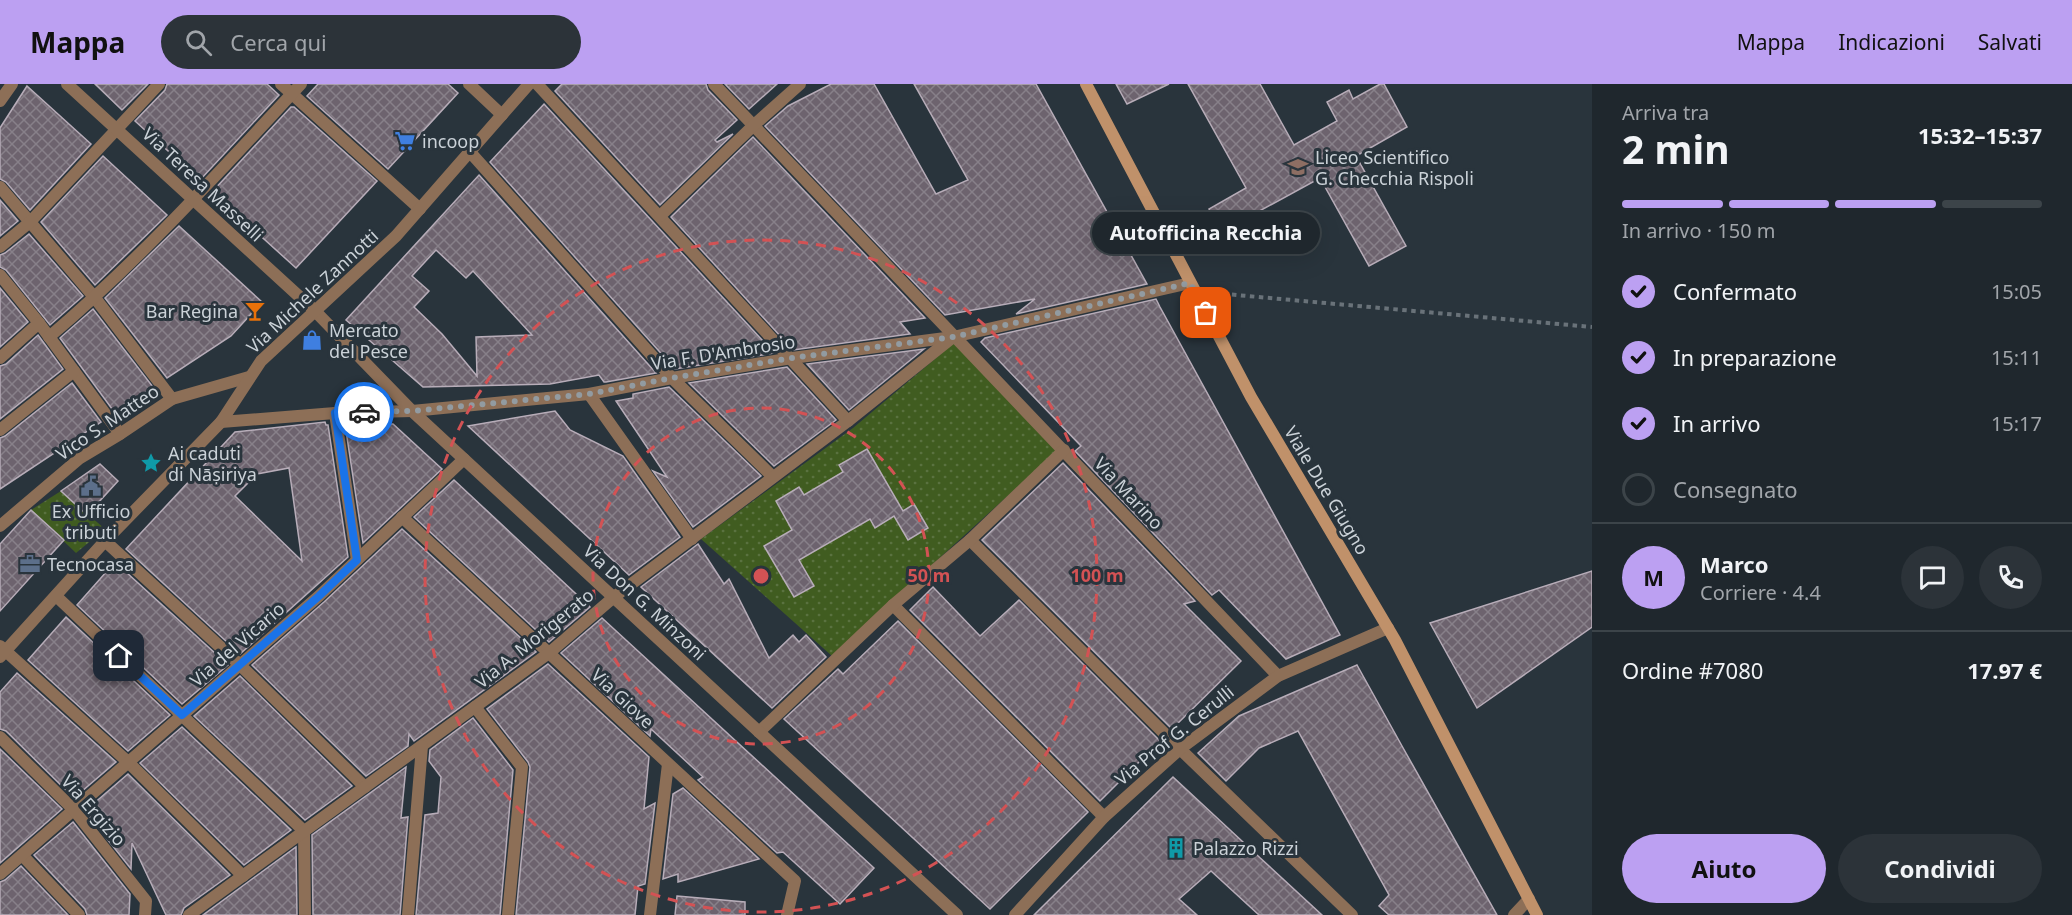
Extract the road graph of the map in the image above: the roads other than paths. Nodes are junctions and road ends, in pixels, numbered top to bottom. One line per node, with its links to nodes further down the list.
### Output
1 (12, 84): 13 (street)
2 (67, 84): 16 (street, Via Teresa Masselli)
3 (159, 84): 16 (street)
4 (281, 84): 12 (street)
5 (301, 84): 12 (street)
6 (469, 84): 14 (street)
7 (529, 84): 14 (street, Via Michele Zannotti)
8 (537, 84): 21 (street)
9 (714, 84): 15 (street, Via Marino)
10 (800, 84): 15 (street)
11 (1086, 84): 25 (main road, Viale Due Giugno)
12 (291, 94): 19 (street); 20 (street)
13 (0, 101)
14 (502, 115): 17 (street, Via Michele Zannotti)
15 (754, 125): 21 (street); 30 (street, Via Marino)
16 (116, 129): 19 (street, Via Teresa Masselli); 22 (street)
17 (470, 152): 20 (street, Via Michele Zannotti); 35 (street)
18 (0, 186): 22 (street)
19 (193, 200): 26 (street); 27 (street, Via Teresa Masselli)
20 (420, 209): 27 (street, Via Michele Zannotti)
21 (660, 216): 32 (street)
22 (30, 222): 23 (street); 26 (street)
23 (0, 247)
24 (0, 274): 28 (street)
25 (1193, 287): 30 (street, Via F. D'Ambrosio); 56 (main road, Viale Due Giugno)
26 (95, 298): 29 (street); 37 (street)
27 (314, 310): 34 (street, Via Michele Zannotti); 38 (street, Via Don G. Minzoni)
28 (39, 323): 29 (street); 31 (street)
29 (49, 337): 33 (street)
30 (953, 337): 32 (street, Via F. D'Ambrosio); 40 (street, Via A. Morigerato); 44 (street, Via Marino)
31 (0, 358)
32 (792, 358): 35 (street, Via F. D'Ambrosio); 40 (street)
33 (74, 371): 42 (street); 43 (street)
34 (249, 377): 37 (street, Vico S. Matteo); 41 (street, Via Michele Zannotti)
35 (672, 378): 36 (street, Via F. D'Ambrosio); 46 (street)
36 (589, 394): 38 (street, Via F. D'Ambrosio); 49 (street)
37 (172, 399): 43 (street, Vico S. Matteo)
38 (412, 411): 39 (street, Via F. D'Ambrosio); 45 (street, Via Don G. Minzoni)
39 (335, 413): 41 (street, Via F. D'Ambrosio); 52 (street)
40 (848, 421): 46 (street, Via A. Morigerato)
41 (221, 422): 51 (street, Via Michele Zannotti)
42 (0, 430)
43 (120, 434): 48 (street, Vico S. Matteo)
44 (1064, 450): 50 (street); 60 (street, Via Marino)
45 (464, 459): 47 (street, Via del Vicario); 54 (street, Via Don G. Minzoni)
46 (773, 477): 49 (street, Via A. Morigerato)
47 (402, 517): 52 (street, Via del Vicario); 58 (street, Via Giove)
48 (0, 526)
49 (692, 539): 54 (street, Via A. Morigerato)
50 (970, 540): 55 (street); 66 (street)
51 (105, 541): 53 (street, Via Michele Zannotti); 59 (street)
52 (357, 560): 59 (street, Via del Vicario)
53 (56, 596): 57 (street, Via Michele Zannotti); 62 (street)
54 (614, 597): 58 (street, Via A. Morigerato); 63 (street, Via Don G. Minzoni)
55 (893, 605): 63 (street); 71 (street)
56 (1388, 628): 60 (street, Via Prof G. Cerulli); 76 (main road, Viale Due Giugno)
57 (2, 651): 67 (street)
58 (549, 653): 61 (street, Via A. Morigerato); 68 (street, Via Giove)
59 (240, 665): 62 (street, Via del Vicario); 69 (street)
60 (1278, 676): 66 (street, Via Prof G. Cerulli)
61 (475, 707): 65 (street, Via A. Morigerato); 82 (street)
62 (182, 715): 67 (street, Via del Vicario); 72 (street)
63 (759, 732): 85 (street, Via Don G. Minzoni)
64 (0, 737): 70 (street, Via Ergizio)
65 (422, 746): 69 (street, Via A. Morigerato); 81 (street)
66 (1180, 749): 71 (street, Via Prof G. Cerulli); 87 (street)
67 (128, 762): 70 (street, Via del Vicario); 75 (street)
68 (668, 764): 83 (street); 84 (street, Via Giove)
69 (365, 788): 72 (street, Via A. Morigerato)
70 (74, 810): 73 (street, Via del Vicario); 78 (street, Via Ergizio)
71 (1104, 817): 86 (street, Via Prof G. Cerulli)
72 (304, 831): 75 (street, Via A. Morigerato); 80 (street)
73 (22, 855): 74 (street, Via del Vicario); 77 (street)
74 (0, 874)
75 (243, 876): 79 (street, Via A. Morigerato)
76 (1529, 899): 88 (street); 89 (main road, Viale Due Giugno)
77 (79, 915)
78 (145, 915)
79 (189, 915)
80 (305, 915)
81 (408, 915)
82 (508, 915)
83 (651, 915)
84 (787, 915)
85 (957, 915)
86 (1015, 915)
87 (1352, 915)
88 (1514, 915)
89 (1537, 915)

